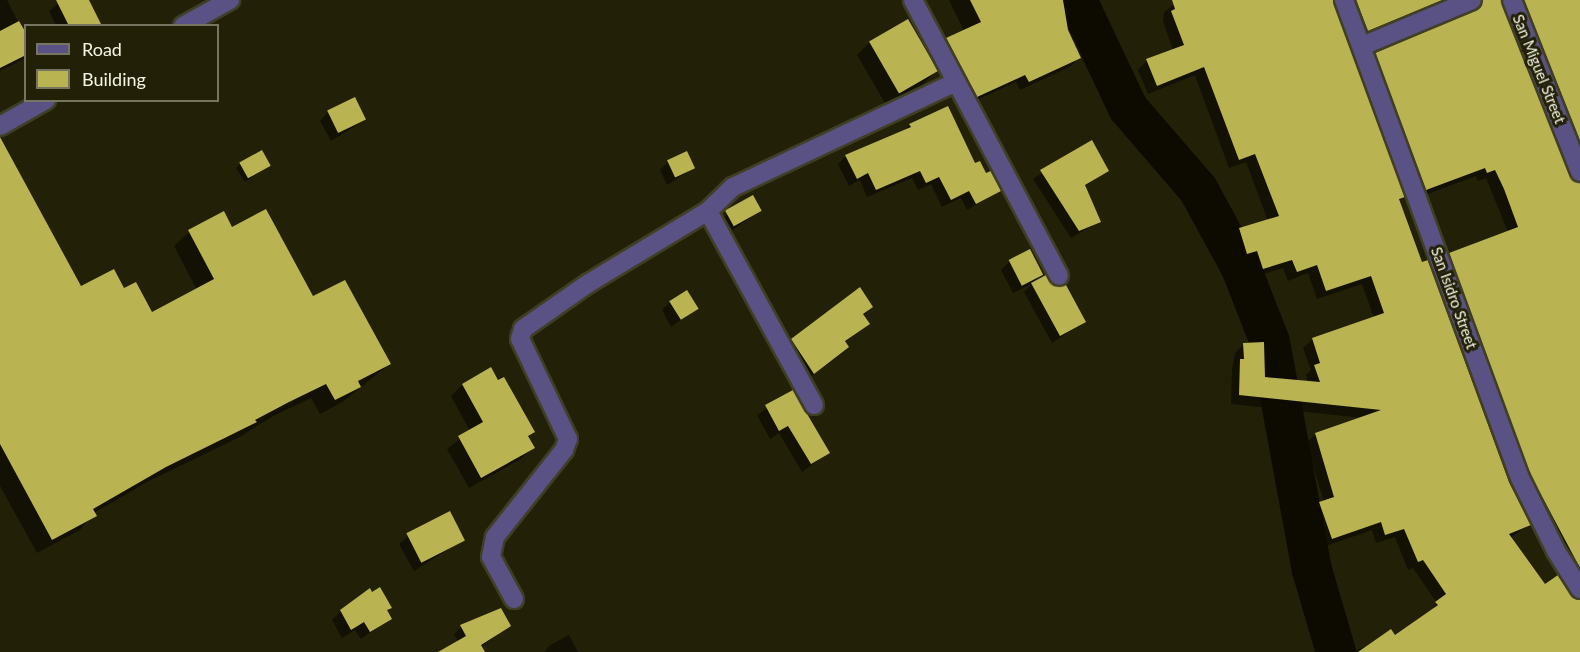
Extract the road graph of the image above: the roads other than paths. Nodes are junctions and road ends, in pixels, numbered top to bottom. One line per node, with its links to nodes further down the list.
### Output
1 (230, 0): 6 (street)
2 (913, 0): 8 (street)
3 (1344, 0): 7 (street, San Isidro Street)
4 (1472, 0): 7 (street)
5 (1512, 0): 11 (street, San Miguel Street)
6 (187, 24)
7 (1362, 46): 15 (street, San Isidro Street)
8 (956, 82): 12 (street); 13 (street)
9 (41, 102): 10 (street)
10 (3, 117)
11 (1580, 172)
12 (708, 211): 14 (street); 16 (street)
13 (1059, 276)
14 (814, 405)
15 (1580, 589)
16 (514, 599)

